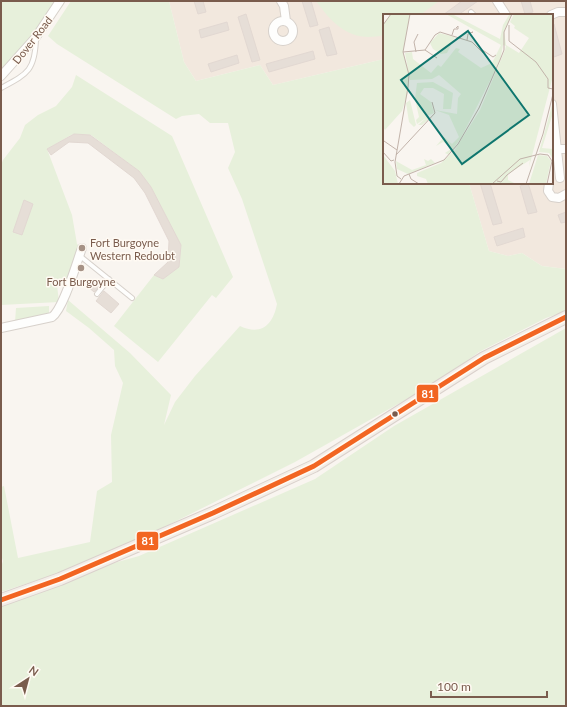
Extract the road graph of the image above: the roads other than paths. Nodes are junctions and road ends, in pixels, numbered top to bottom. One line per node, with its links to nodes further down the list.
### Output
1 (60, 1): 8 (street, Dover Road)
2 (281, 1): 7 (street)
3 (497, 1): 5 (street)
4 (566, 12): 6 (street)
5 (505, 14)
6 (553, 14)
7 (286, 21)
8 (36, 37): 9 (street, Dover Road); 10 (lane)
9 (1, 76)
10 (1, 88)
11 (553, 117): 12 (street)
12 (557, 149): 13 (street); 14 (street)
13 (566, 149)
14 (559, 180)
15 (549, 184): 16 (street)
16 (566, 194)
17 (81, 252): 18 (lane); 22 (street)
18 (109, 279): 19 (lane); 20 (lane)
19 (97, 294)
20 (132, 298)
21 (566, 317): 23 (main road)
22 (1, 328)
23 (1, 600)

